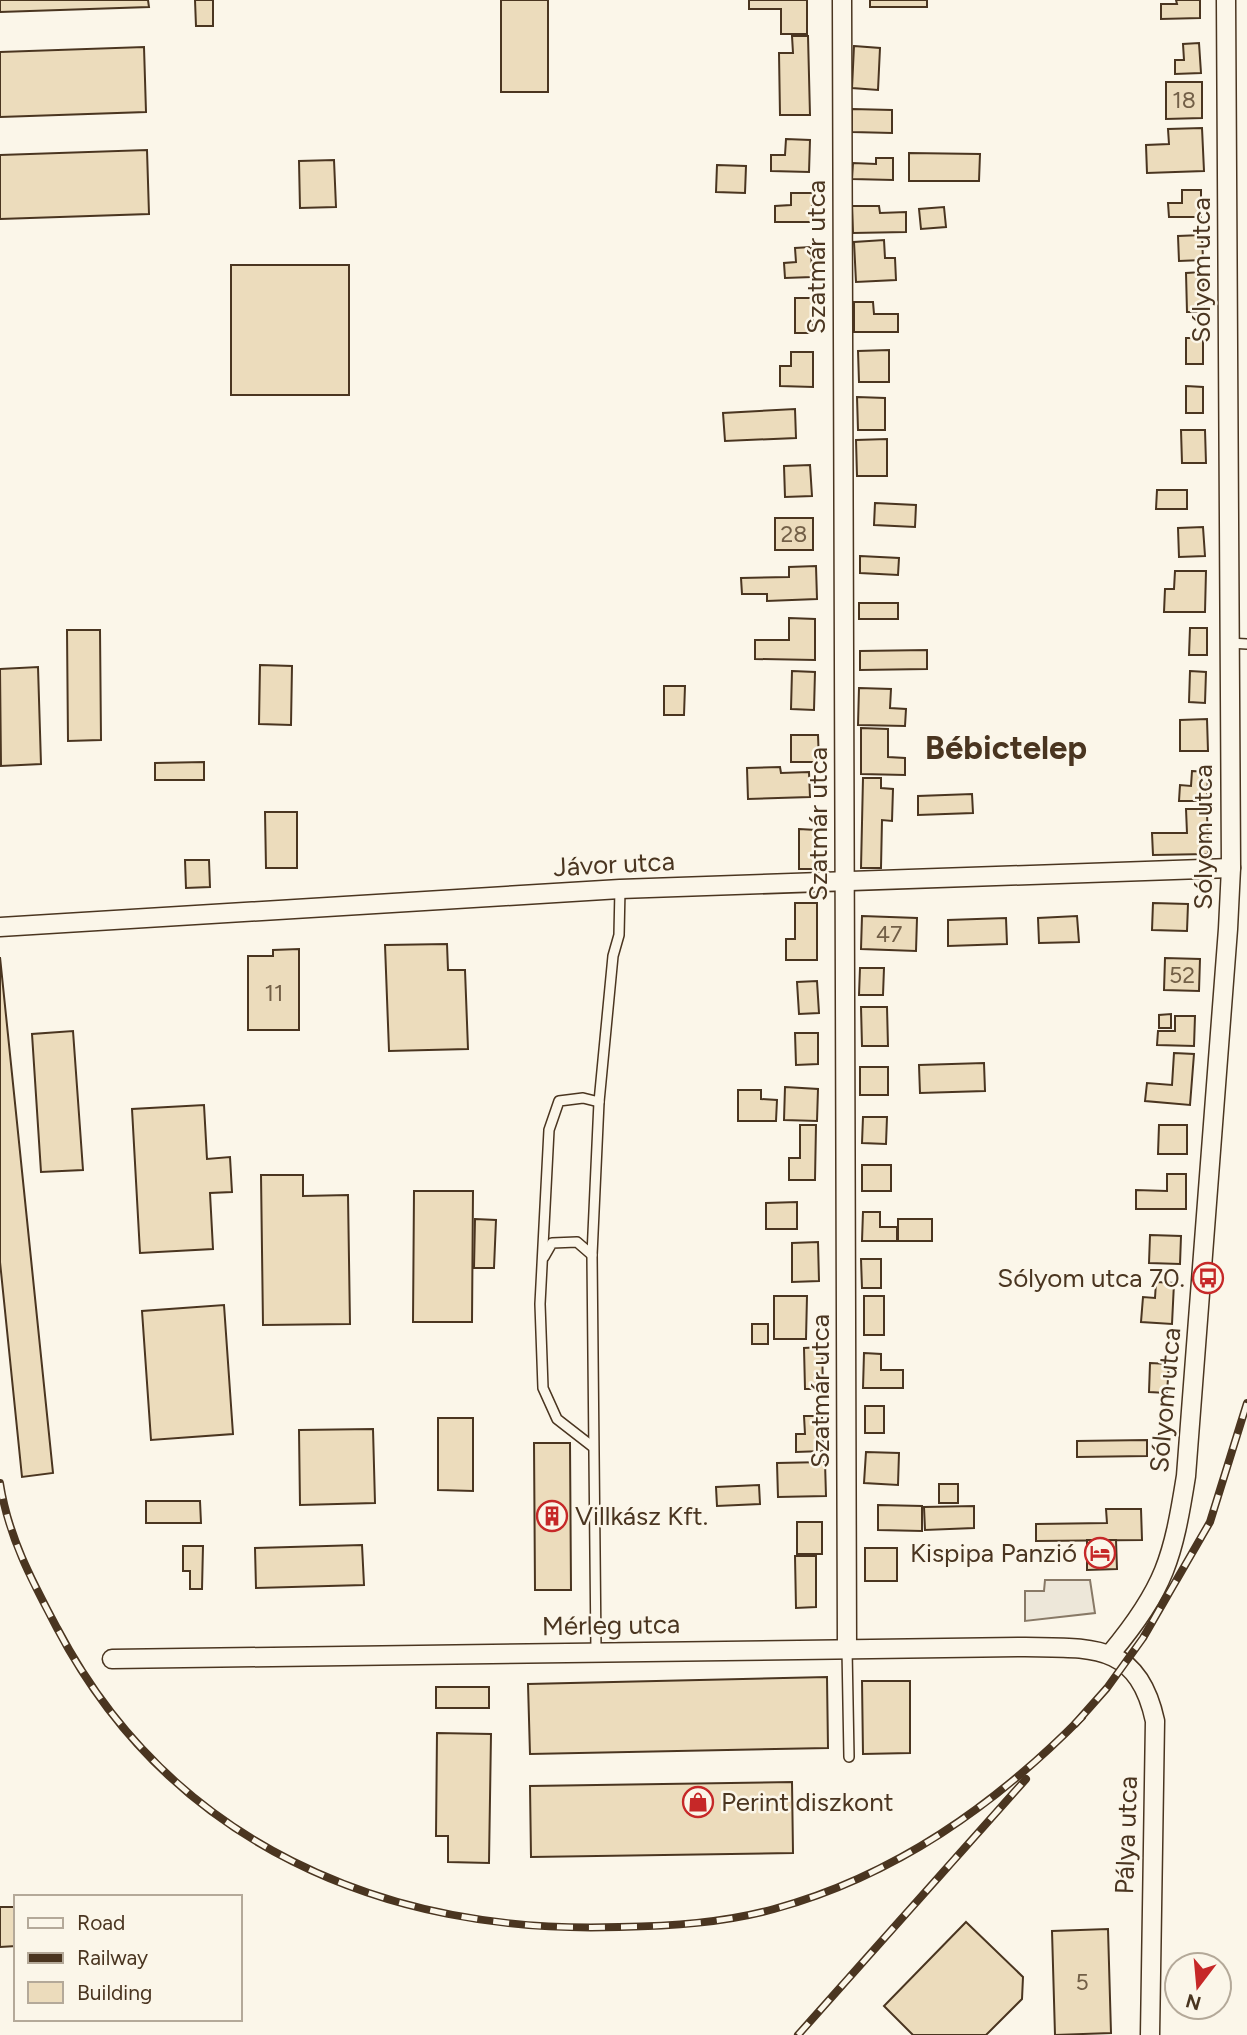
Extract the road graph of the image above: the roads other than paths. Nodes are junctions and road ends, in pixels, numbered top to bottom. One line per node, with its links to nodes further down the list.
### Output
1 (842, 0): 6 (street, Szatmár utca)
2 (1226, 0): 3 (street, Sólyom utca)
3 (1229, 643): 4 (lane); 5 (street, Sólyom utca)
4 (1247, 644)
5 (1231, 868): 6 (street, Jávor utca); 15 (street, Sólyom utca)
6 (844, 883): 7 (street, Jávor utca); 13 (street, Szatmár utca)
7 (620, 889): 8 (street, Jávor utca); 9 (lane)
8 (0, 927)
9 (599, 1102): 10 (lane); 11 (lane)
10 (592, 1255): 11 (lane); 12 (lane)
11 (542, 1260): 12 (lane)
12 (593, 1447): 14 (lane)
13 (848, 1649): 14 (street, Mérleg utca); 15 (street, Mérleg utca); 17 (lane)
14 (596, 1651): 16 (street, Mérleg utca)
15 (1111, 1653): 18 (street, Pálya utca)
16 (112, 1659)
17 (849, 1758)
18 (1150, 2035)

